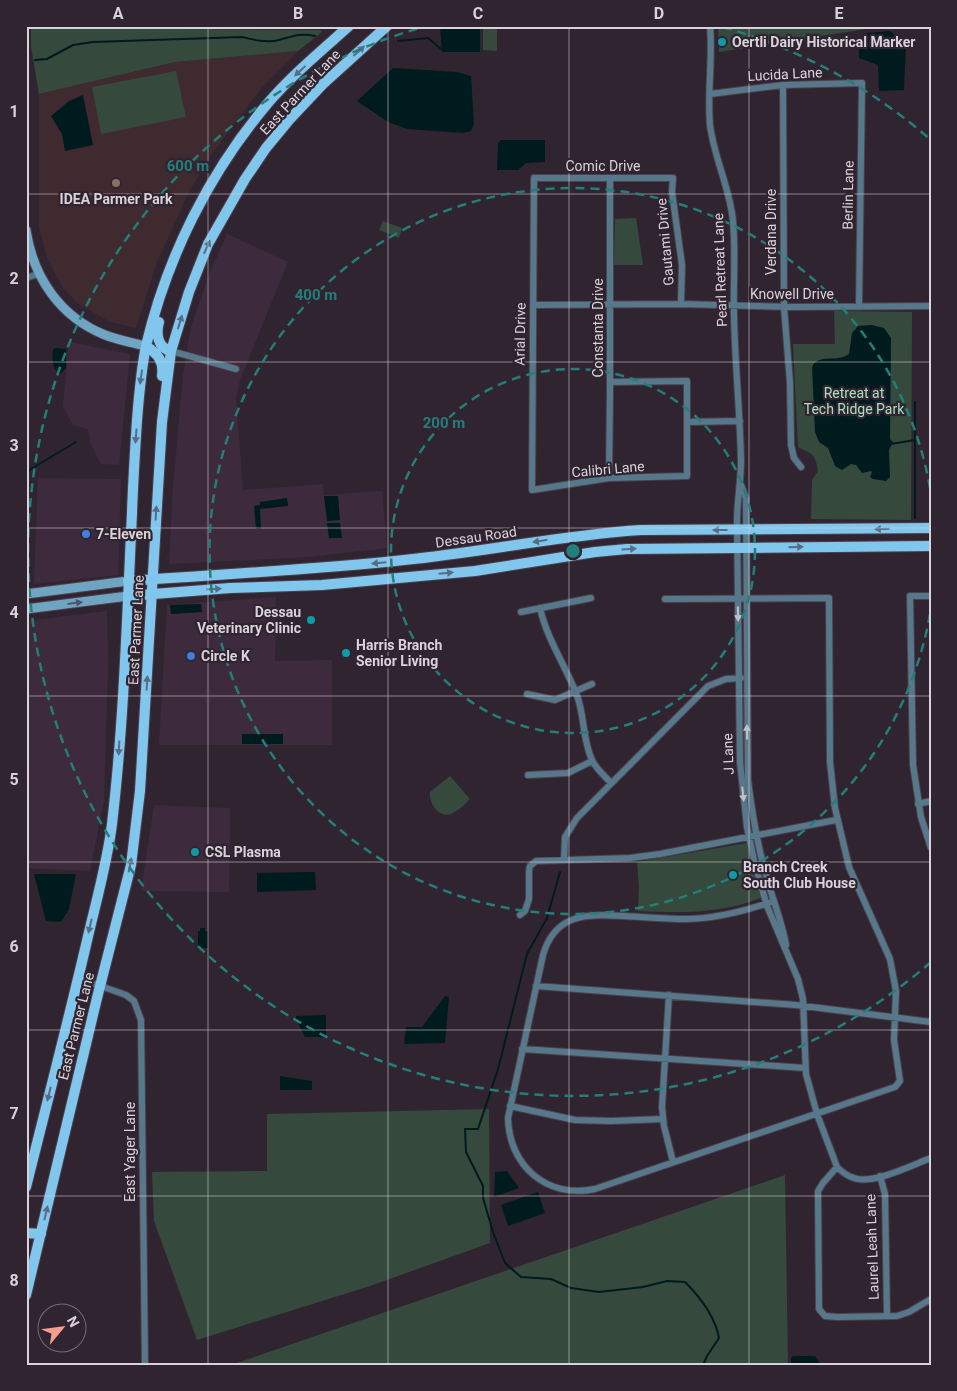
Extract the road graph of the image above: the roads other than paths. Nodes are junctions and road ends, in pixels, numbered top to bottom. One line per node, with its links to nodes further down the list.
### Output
1 (349, 26): 13 (main road, East Parmer Lane, one-way to 13)
2 (387, 26): 22 (main road, East Parmer Lane, one-way to 2)
3 (710, 26): 6 (street, Pearl Retreat Lane)
4 (862, 83): 5 (street, Lucida Lane); 20 (street, Berlin Lane)
5 (783, 85): 6 (street, Lucida Lane); 19 (street, Verdana Drive)
6 (710, 94): 17 (street, Pearl Retreat Lane)
7 (534, 178): 8 (street, Comic Drive); 15 (street, Arial Drive)
8 (610, 178): 9 (street, Comic Drive); 16 (street, Constanta Drive)
9 (673, 178): 14 (street, Gautami Drive)
10 (26, 230): 11 (main road)
11 (38, 274): 12 (street); 21 (main road)
12 (26, 278)
13 (167, 278): 21 (main road, East Parmer Lane); 22 (main road)
14 (681, 304): 16 (street, Knowell Drive); 17 (street, Knowell Drive)
15 (533, 305): 16 (street, Knowell Drive); 30 (street, Arial Drive)
16 (610, 305): 24 (street, Constanta Drive)
17 (733, 306): 19 (street, Knowell Drive); 25 (street, Pearl Retreat Lane)
18 (931, 306): 20 (street, Knowell Drive)
19 (784, 307): 20 (street, Knowell Drive); 28 (street, Verdana Drive)
20 (859, 307)
21 (146, 346): 27 (main road); 39 (main road, East Parmer Lane, one-way to 39)
22 (171, 351): 23 (street); 27 (main road, East Parmer Lane)
23 (236, 369)
24 (610, 382): 26 (street); 29 (street, Constanta Drive)
25 (740, 421): 26 (street); 32 (street, Pearl Retreat Lane)
26 (688, 422): 29 (street, Calibri Lane)
27 (161, 428): 38 (main road, East Parmer Lane, one-way to 27)
28 (801, 467)
29 (609, 478): 30 (street, Calibri Lane)
30 (532, 490)
31 (931, 528): 32 (main road, Dessau Road, one-way to 32)
32 (742, 530): 33 (main road, Dessau Road, one-way to 33); 35 (street, Pearl Retreat Lane)
33 (580, 536): 36 (main road); 37 (main road, Dessau Road, one-way to 37)
34 (931, 546): 35 (main road, one-way to 34)
35 (742, 548): 36 (main road, one-way to 35); 46 (street, J Lane); 47 (street, J Lane)
36 (584, 554): 40 (main road, one-way to 36)
37 (320, 568): 38 (main road, Dessau Road); 40 (main road)
38 (153, 579): 39 (main road, Dessau Road); 41 (main road, East Parmer Lane)
39 (128, 581): 42 (main road, Dessau Road); 43 (main road, East Parmer Lane)
40 (322, 585): 41 (main road, one-way to 40)
41 (152, 593): 43 (main road); 72 (main road, East Parmer Lane, one-way to 41)
42 (26, 594)
43 (128, 596): 49 (main road, one-way to 43); 71 (main road, East Parmer Lane, one-way to 71)
44 (931, 596): 61 (street)
45 (590, 598): 50 (street)
46 (738, 598): 47 (street); 48 (street); 52 (street, J Lane, one-way to 52)
47 (747, 598): 53 (street, J Lane); 62 (street)
48 (664, 599)
49 (26, 608)
50 (540, 608): 51 (street); 55 (street)
51 (521, 612)
52 (739, 678): 53 (street); 59 (street); 64 (street, J Lane, one-way to 64)
53 (747, 678): 63 (street, J Lane, one-way to 53)
54 (592, 684): 55 (street)
55 (576, 691): 56 (street); 57 (street)
56 (527, 694)
57 (592, 761): 58 (street); 59 (street)
58 (528, 775)
59 (612, 783): 66 (street)
60 (931, 801): 61 (street)
61 (918, 804): 65 (street)
62 (836, 820): 63 (street); 76 (street)
63 (757, 836): 64 (street); 67 (street, J Lane)
64 (749, 837): 66 (street); 68 (street, J Lane)
65 (931, 848)
66 (564, 860): 69 (street)
67 (774, 901): 68 (street); 70 (street, J Lane)
68 (766, 904): 70 (street, J Lane); 73 (street)
69 (520, 915)
70 (787, 951): 75 (street, J Lane)
71 (78, 978): 72 (street, East Yager Lane); 88 (main road, East Parmer Lane, one-way to 88)
72 (100, 985): 90 (main road, East Parmer Lane, one-way to 72); 94 (street, East Yager Lane)
73 (536, 986): 74 (street); 78 (street)
74 (669, 995): 75 (street); 79 (street)
75 (804, 1006): 76 (street); 80 (street, J Lane)
76 (895, 1018): 77 (street); 82 (street)
77 (931, 1022)
78 (522, 1050): 79 (street); 81 (street)
79 (664, 1059): 80 (street); 83 (street)
80 (805, 1068): 82 (street, J Lane)
81 (510, 1106): 83 (street); 85 (street)
82 (816, 1114): 85 (street); 86 (street, J Lane)
83 (663, 1119): 85 (street)
84 (931, 1158): 87 (street)
85 (673, 1162)
86 (837, 1167): 87 (street); 93 (street)
87 (880, 1176): 93 (street, Laurel Leah Lane)
88 (26, 1187)
89 (26, 1233): 90 (main road)
90 (41, 1234): 91 (main road, East Parmer Lane)
91 (26, 1295)
92 (931, 1299): 93 (street)
93 (887, 1316)
94 (145, 1365)

